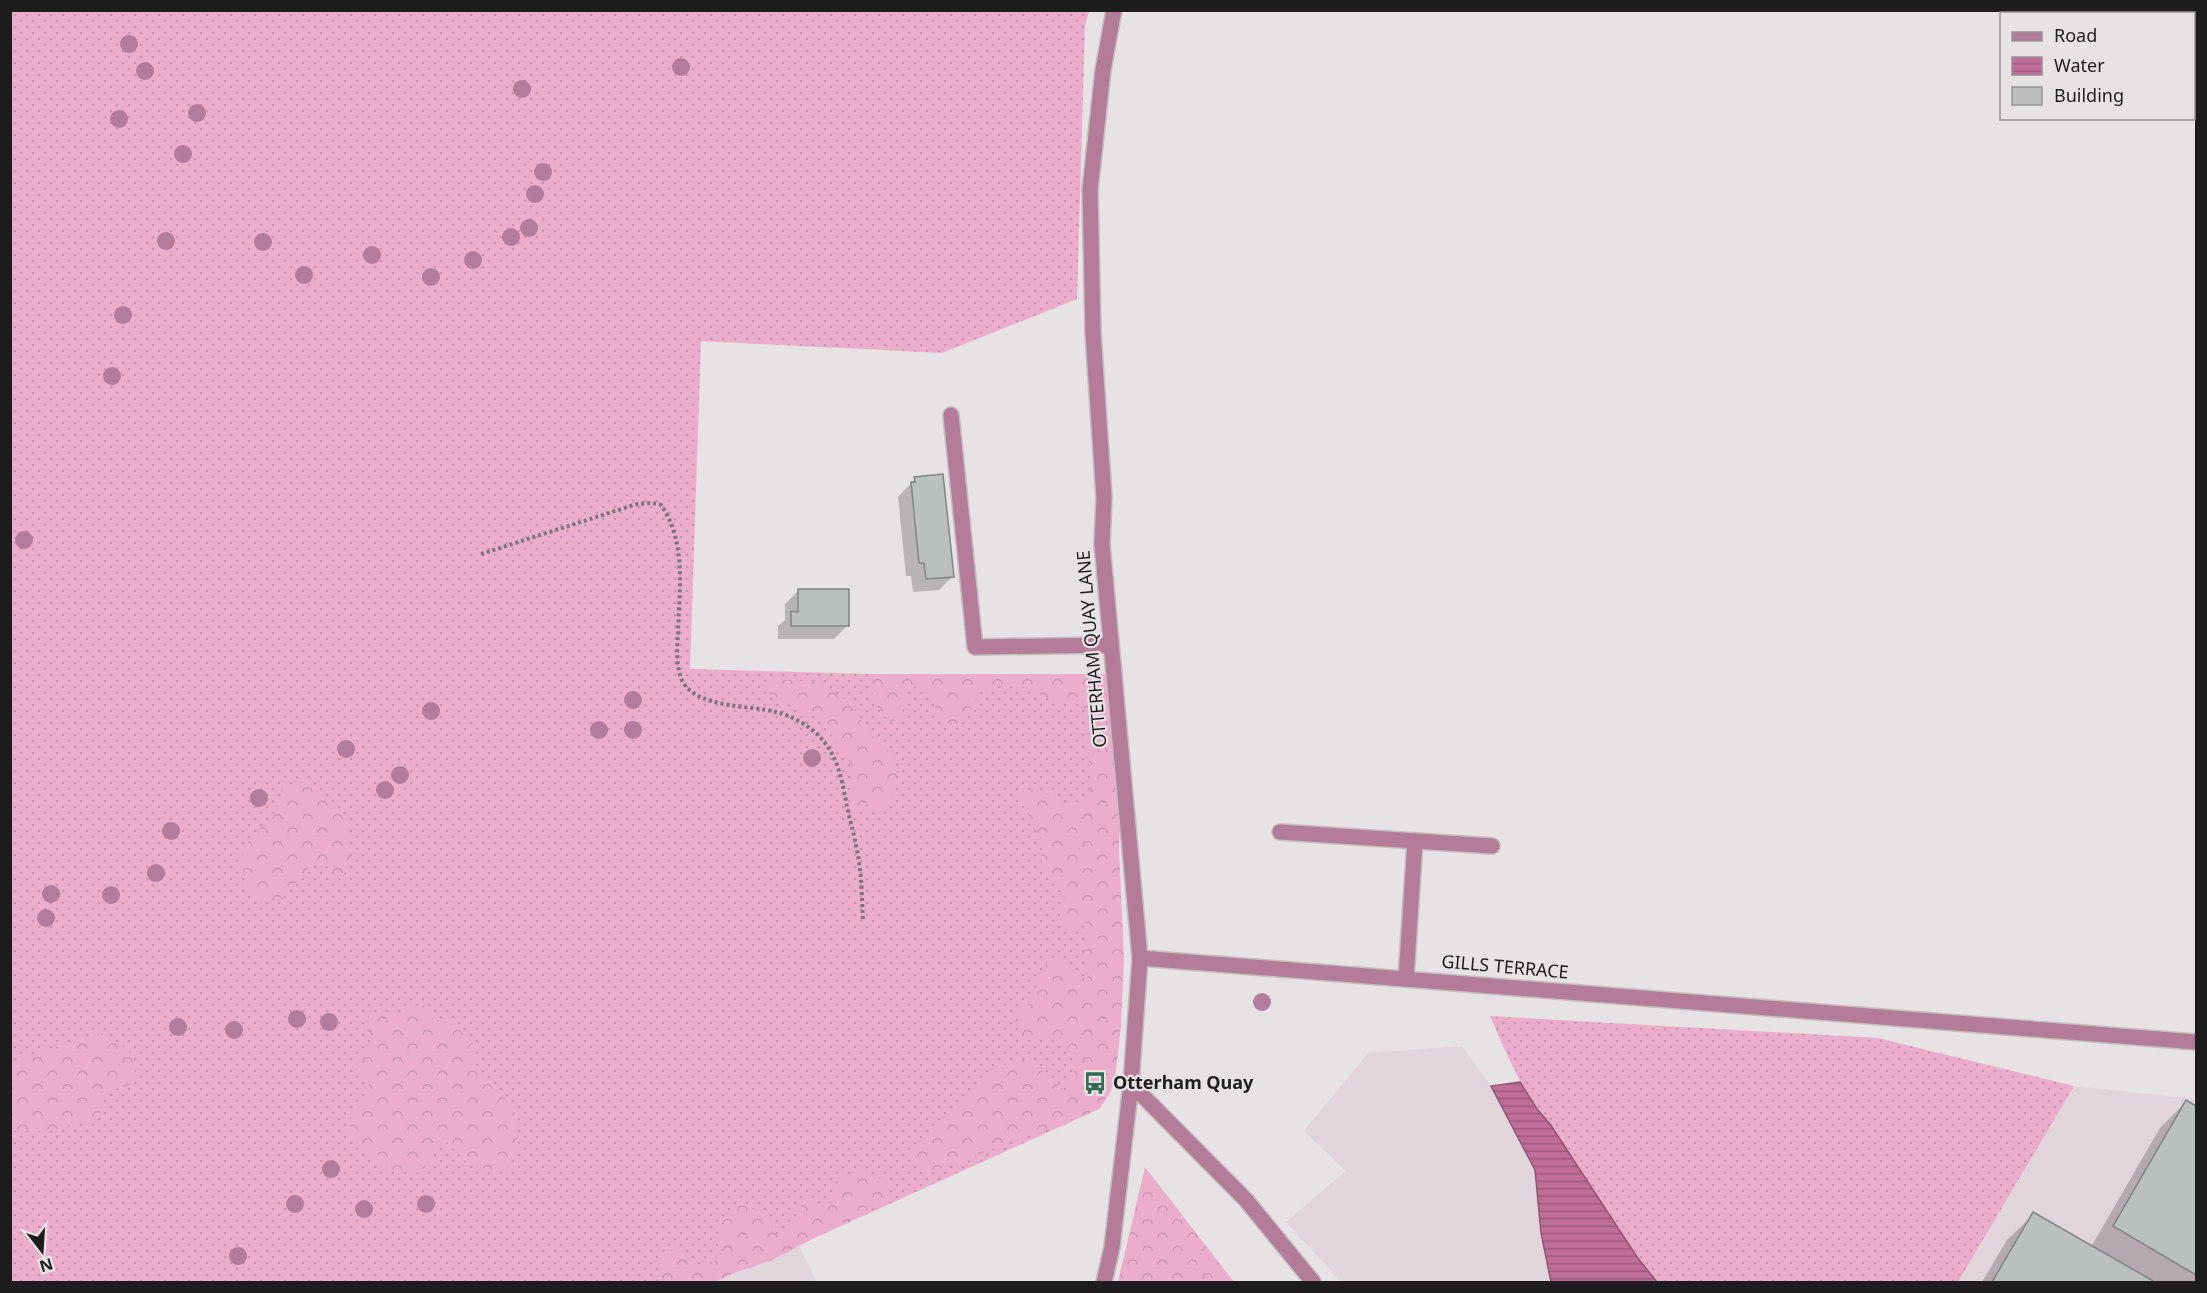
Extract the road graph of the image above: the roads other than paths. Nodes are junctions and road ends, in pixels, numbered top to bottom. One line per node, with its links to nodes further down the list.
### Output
1 (1114, 10): 3 (street, OTTERHAM QUAY LANE)
2 (951, 415): 3 (street)
3 (1110, 645): 7 (street, OTTERHAM QUAY LANE)
4 (1280, 832): 5 (street)
5 (1415, 841): 6 (street); 8 (street)
6 (1492, 846)
7 (1140, 958): 8 (street, GILLS TERRACE); 10 (street, OTTERHAM QUAY LANE)
8 (1406, 979): 9 (street, GILLS TERRACE)
9 (2196, 1042)
10 (1131, 1084): 11 (street, OTTERHAM QUAY LANE); 12 (street)
11 (1104, 1282)
12 (1313, 1282)

